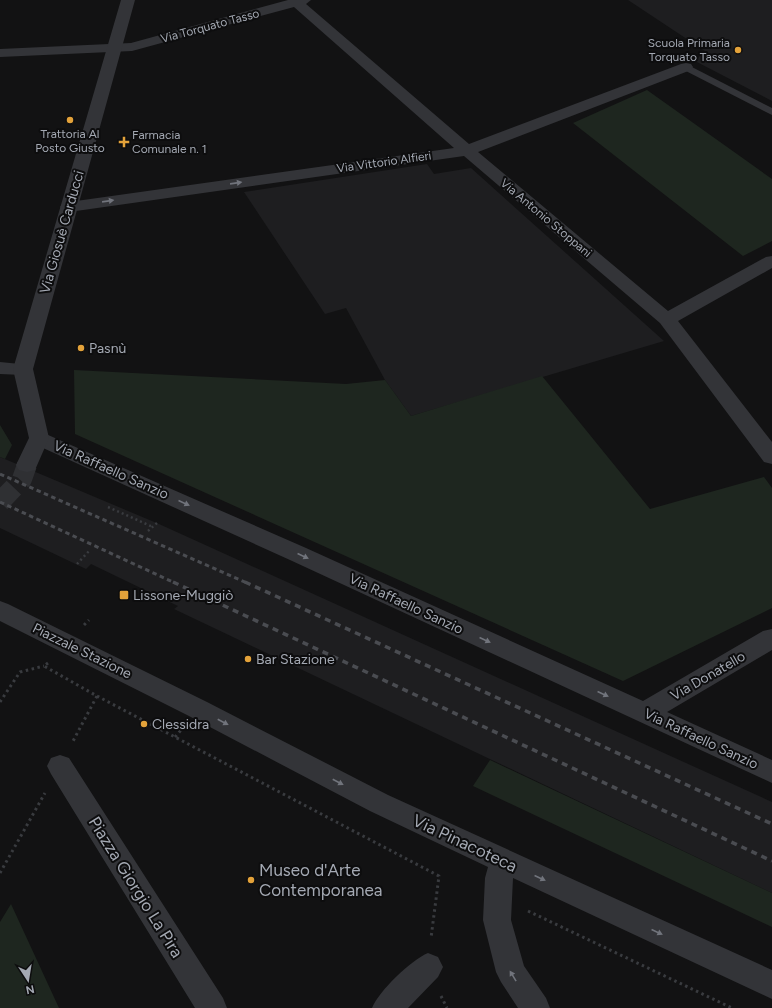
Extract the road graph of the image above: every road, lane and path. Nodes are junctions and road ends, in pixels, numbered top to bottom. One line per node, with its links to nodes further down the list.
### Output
1 (128, 0): 3 (street, Via Giosuè Carducci)
2 (300, 1): 3 (street, Via Torquato Tasso); 7 (street, Via Antonio Stoppani)
3 (115, 48): 4 (street, Via Torquato Tasso); 8 (street, Via Giosuè Carducci)
4 (0, 53)
5 (686, 67): 6 (lane); 7 (street, Via Vittorio Alfieri)
6 (772, 112)
7 (467, 151): 8 (street, Via Vittorio Alfieri, one-way to 7); 10 (street, Via Antonio Stoppani)
8 (69, 207): 12 (street, Via Giosuè Carducci)
9 (772, 261): 10 (street)
10 (667, 320): 14 (street, Via Antonio Stoppani)
11 (0, 368): 12 (street)
12 (23, 369): 13 (street, Via Giosuè Carducci)
13 (39, 438): 15 (street); 28 (street, Via Raffaello Sanzio, one-way to 28)
14 (772, 456)
15 (28, 465)
16 (108, 507): 18 (path)
17 (157, 523): 18 (path)
18 (152, 527): 19 (path)
19 (148, 531)
20 (89, 551): 21 (path)
21 (77, 564)
22 (0, 610): 25 (street, Piazzale Stazione)
23 (772, 638): 28 (street, Via Donatello)
24 (44, 666): 27 (path)
25 (163, 691): 31 (street, Via Pinacoteca, one-way to 31)
26 (97, 696): 33 (path)
27 (0, 702)
28 (644, 713): 30 (street, Via Raffaello Sanzio)
29 (60, 766): 35 (street, Piazza Giorgio La Pira)
30 (772, 772)
31 (504, 861): 32 (street); 34 (street, Via Pinacoteca, one-way to 34)
32 (498, 897): 37 (street, one-way to 32); 38 (path)
33 (428, 967): 36 (street)
34 (772, 985)
35 (212, 1008)
36 (387, 1008)
37 (535, 1008)
38 (732, 1008)

